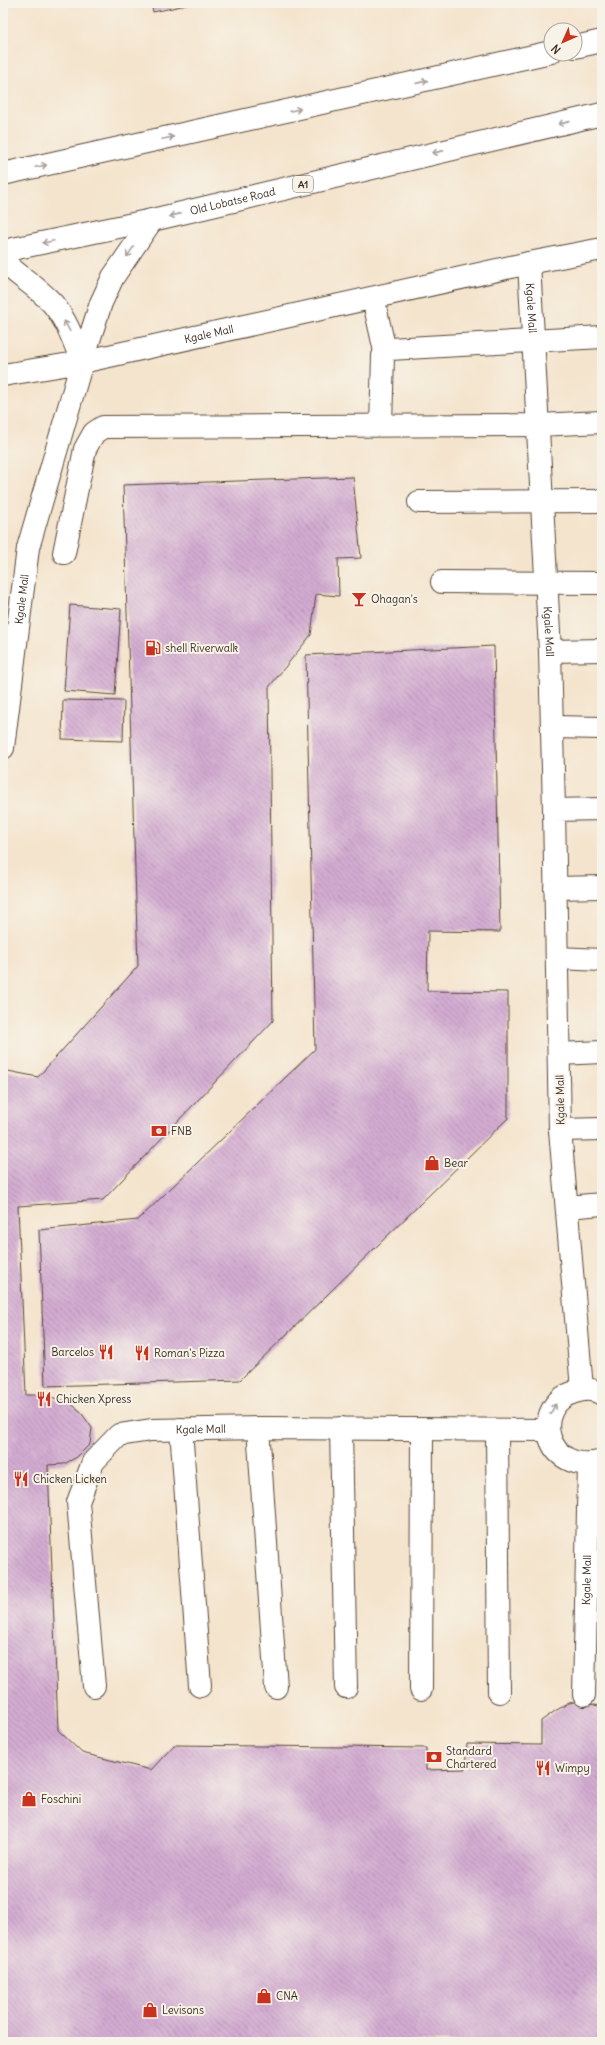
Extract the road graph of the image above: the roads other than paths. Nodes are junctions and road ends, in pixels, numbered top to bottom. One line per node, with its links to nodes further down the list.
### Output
1 (602, 40): 2 (main road)
2 (583, 45)
3 (543, 54): 5 (main road, one-way to 3)
4 (602, 114): 6 (main road, Old Lobatse Road / A1, one-way to 6)
5 (3, 174)
6 (152, 220): 8 (main road, Old Lobatse Road / A1, one-way to 8); 15 (main road, Kgale Mall, one-way to 15)
7 (602, 249): 10 (main road)
8 (3, 251)
9 (3, 260): 15 (main road, one-way to 9)
10 (529, 263): 11 (main road, Kgale Mall); 13 (main road, Kgale Mall)
11 (373, 298): 14 (main road); 15 (main road, Kgale Mall)
12 (602, 337): 13 (main road)
13 (533, 341): 14 (main road); 19 (main road, Kgale Mall)
14 (385, 351): 18 (main road)
15 (82, 362): 16 (main road, Kgale Mall); 31 (main road, Kgale Mall)
16 (3, 375)
17 (602, 422): 19 (main road)
18 (381, 425): 19 (main road); 23 (main road)
19 (538, 425): 22 (main road, Kgale Mall)
20 (602, 501): 22 (main road)
21 (418, 502): 22 (main road)
22 (542, 502): 25 (main road, Kgale Mall)
23 (64, 553)
24 (442, 582): 25 (main road)
25 (547, 582): 26 (main road); 28 (main road, Kgale Mall)
26 (602, 583)
27 (602, 650): 28 (main road)
28 (550, 651): 29 (main road, Kgale Mall)
29 (552, 726): 30 (main road); 33 (main road, Kgale Mall)
30 (602, 728)
31 (3, 748)
32 (602, 809): 33 (main road)
33 (554, 810): 35 (main road, Kgale Mall)
34 (602, 887): 35 (main road)
35 (555, 888): 36 (main road, Kgale Mall)
36 (557, 958): 37 (main road); 39 (main road, Kgale Mall)
37 (602, 960)
38 (602, 1052): 39 (main road)
39 (559, 1054): 41 (main road, Kgale Mall)
40 (602, 1129): 41 (main road)
41 (560, 1130): 43 (main road, Kgale Mall)
42 (602, 1204): 43 (main road)
43 (567, 1207): 44 (main road, Kgale Mall)
44 (592, 1392): 50 (main road, one-way to 44)
45 (258, 1428): 46 (main road, Kgale Mall); 47 (main road, Kgale Mall); 54 (main road)
46 (341, 1428): 48 (main road, Kgale Mall); 55 (main road)
47 (181, 1429): 52 (main road, Kgale Mall); 53 (main road)
48 (422, 1429): 49 (main road, Kgale Mall); 56 (main road)
49 (497, 1430): 50 (main road, Kgale Mall); 57 (main road)
50 (548, 1430): 51 (main road)
51 (595, 1462): 58 (main road, Kgale Mall)
52 (94, 1686)
53 (200, 1686)
54 (276, 1687)
55 (346, 1687)
56 (421, 1689)
57 (499, 1692)
58 (584, 1695)

